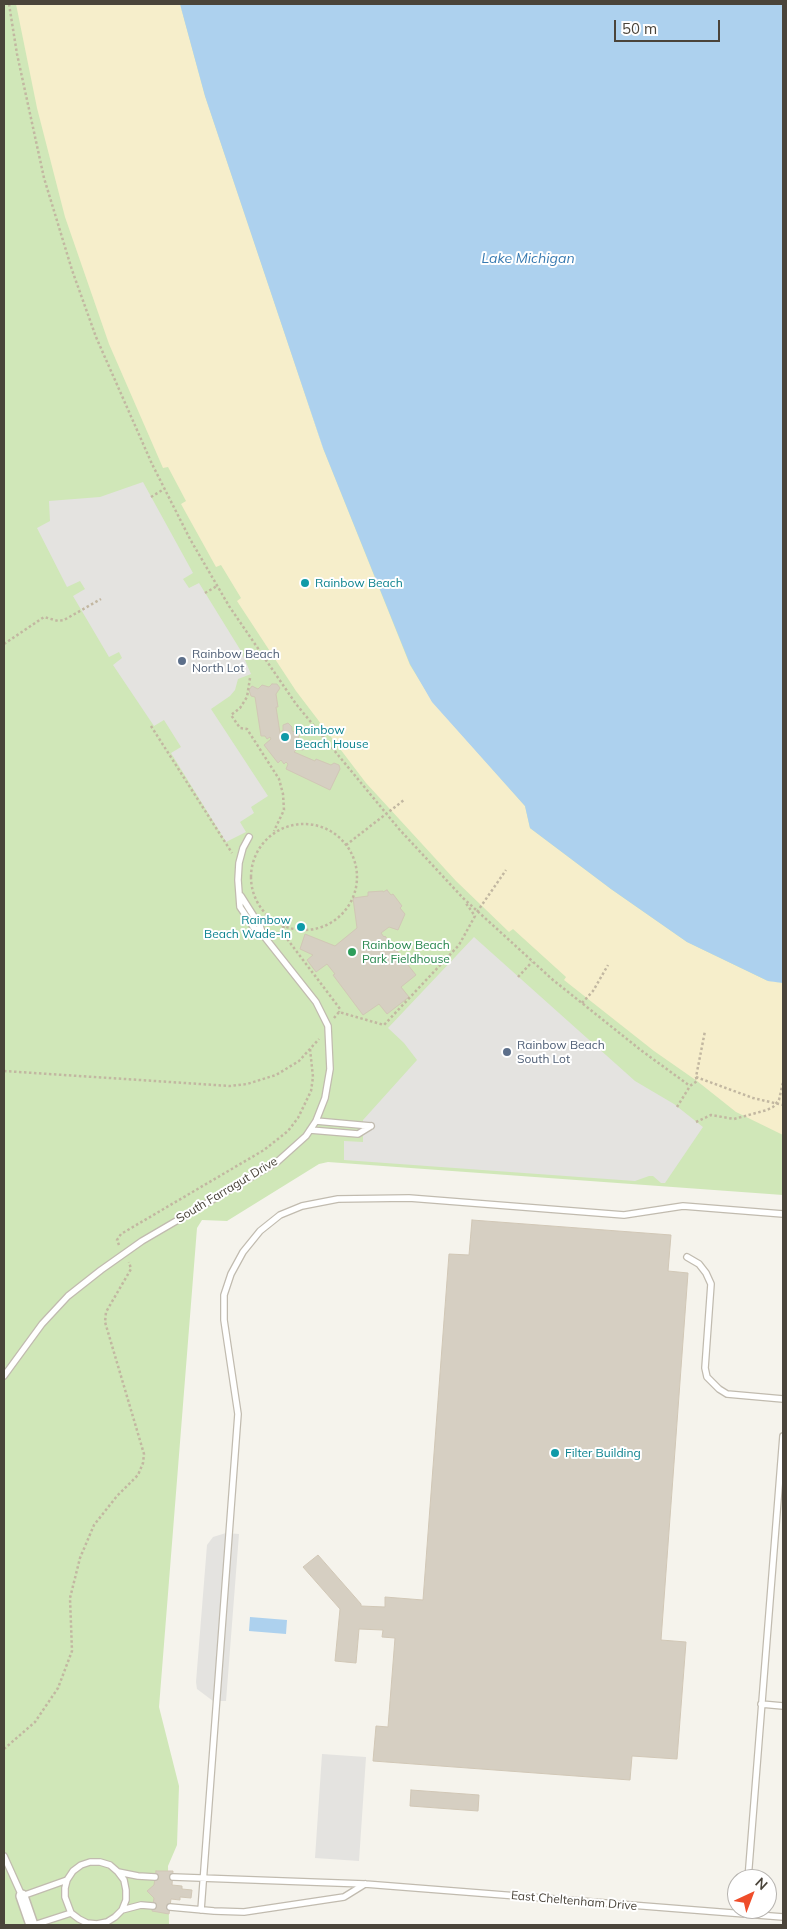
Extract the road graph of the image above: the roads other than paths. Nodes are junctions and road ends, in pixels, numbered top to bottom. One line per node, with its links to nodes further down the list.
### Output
1 (250, 837): 2 (lane, South Farragut Drive)
2 (316, 1121): 3 (lane, South Farragut Drive); 3 (lane)
3 (310, 1130): 6 (lane, South Farragut Drive)
4 (783, 1214): 16 (lane)
5 (687, 1257): 7 (lane)
6 (4, 1376)
7 (783, 1399)
8 (783, 1436): 9 (lane)
9 (762, 1704): 10 (lane); 12 (lane)
10 (783, 1706)
11 (4, 1856): 19 (lane)
12 (749, 1869)
13 (118, 1872): 14 (lane); 17 (lane); 22 (lane)
14 (155, 1876)
15 (173, 1877): 16 (lane, East Cheltenham Drive)
16 (205, 1878): 18 (lane, East Cheltenham Drive); 23 (lane)
17 (67, 1880): 19 (lane); 25 (lane)
18 (365, 1884): 23 (lane); 24 (lane, East Cheltenham Drive)
19 (22, 1896): 26 (street)
20 (153, 1906): 22 (lane)
21 (170, 1907): 23 (lane)
22 (122, 1910): 25 (lane)
23 (201, 1910)
24 (727, 1911)
25 (71, 1912): 26 (lane)
26 (33, 1925)

